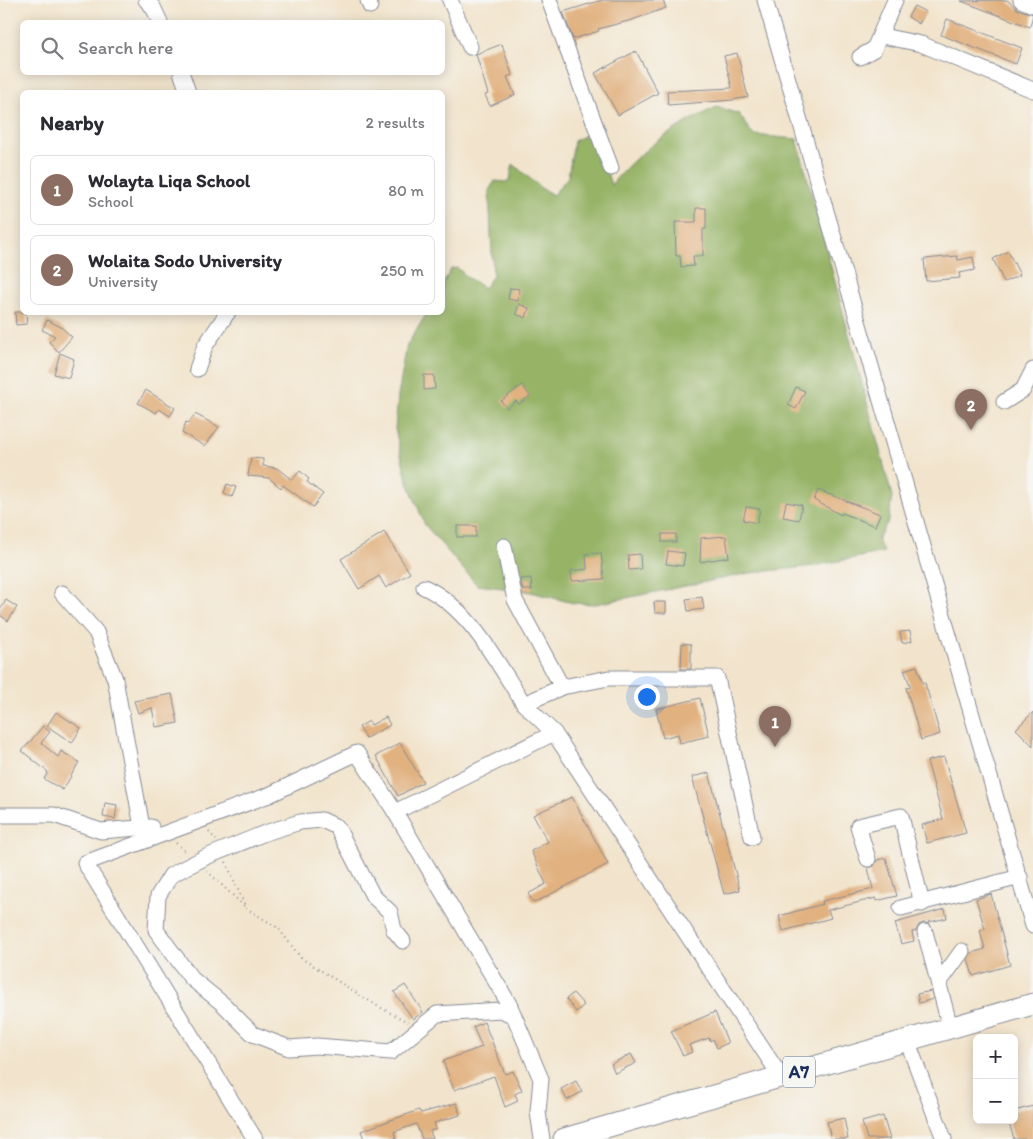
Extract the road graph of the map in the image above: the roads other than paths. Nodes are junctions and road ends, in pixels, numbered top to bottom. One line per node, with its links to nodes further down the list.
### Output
1 (146, 0): 8 (street)
2 (450, 0): 10 (street)
3 (549, 0): 15 (street)
4 (765, 0): 32 (street)
5 (895, 0): 9 (street)
6 (1021, 0): 7 (street)
7 (1033, 5)
8 (159, 20)
9 (882, 36): 11 (street); 14 (street)
10 (470, 47)
11 (860, 57)
12 (182, 75): 13 (street)
13 (187, 90)
14 (1033, 90)
15 (611, 168)
16 (226, 315): 17 (street)
17 (197, 369)
18 (1033, 370): 19 (street)
19 (1004, 402)
20 (504, 546): 23 (street)
21 (424, 587): 24 (street)
22 (62, 593): 28 (street)
23 (562, 687): 24 (street); 30 (street)
24 (524, 704): 25 (street)
25 (554, 732): 26 (street); 44 (street)
26 (395, 812): 29 (street); 41 (street)
27 (0, 815): 28 (street)
28 (142, 827): 29 (street)
29 (183, 827): 45 (street)
30 (752, 838)
31 (868, 859): 33 (street)
32 (1020, 877): 33 (street); 35 (street)
33 (922, 904): 34 (street)
34 (901, 908)
35 (1033, 926)
36 (925, 932): 39 (street)
37 (403, 941): 41 (street)
38 (962, 951): 39 (street)
39 (939, 983): 42 (street)
40 (1033, 1004): 42 (highway, A7)
41 (512, 1015): 46 (street)
42 (950, 1027): 43 (highway, A7)
43 (907, 1040): 44 (highway, A7); 48 (street)
44 (781, 1077): 47 (highway, A7)
45 (255, 1139)
46 (542, 1139)
47 (564, 1139)
48 (944, 1139)

